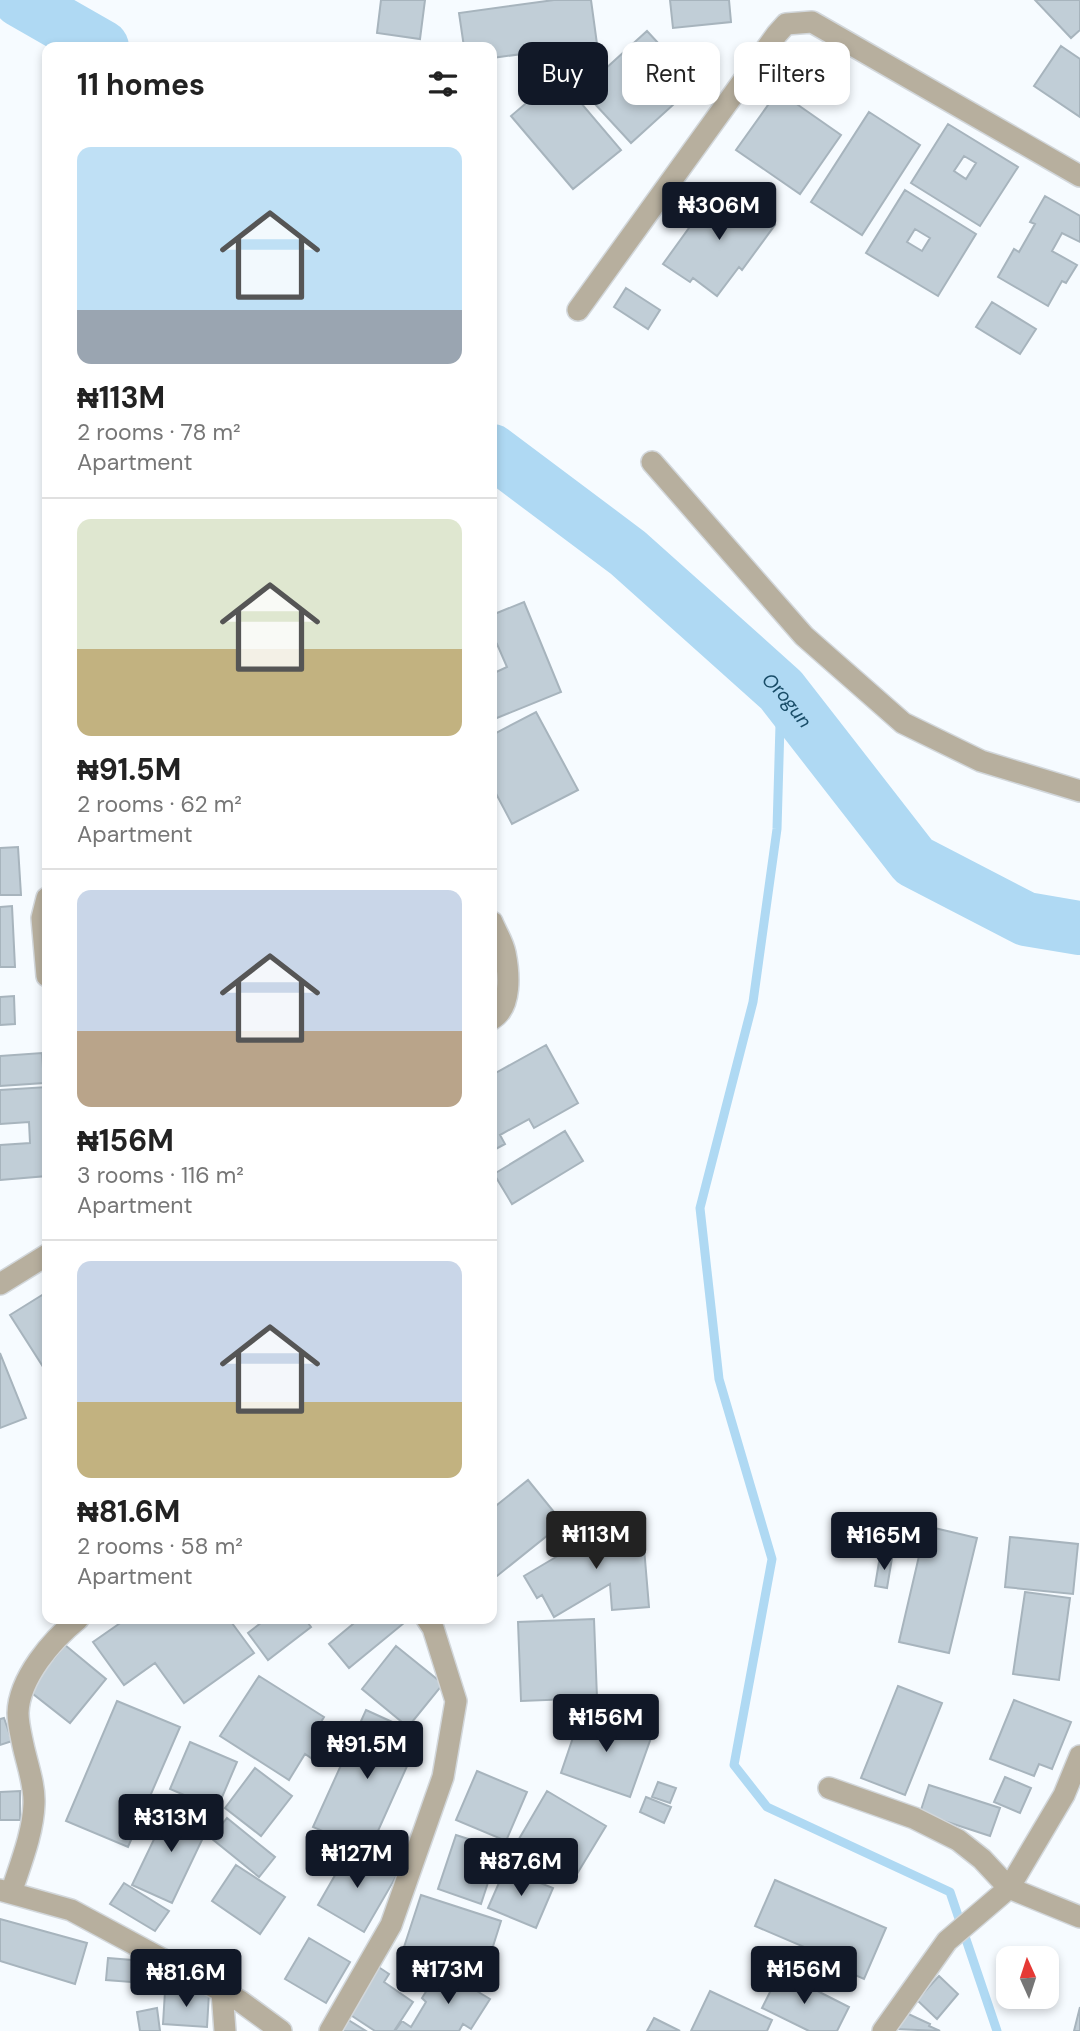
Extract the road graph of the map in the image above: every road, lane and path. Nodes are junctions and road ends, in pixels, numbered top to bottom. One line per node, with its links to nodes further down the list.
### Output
1 (1080, 176): 2 (street)
2 (578, 310)
3 (652, 462): 4 (street)
4 (1080, 790)
5 (497, 933): 6 (street)
6 (497, 1015)
7 (42, 1258): 8 (street)
8 (0, 1284)
9 (72, 1624): 14 (street)
10 (430, 1624): 19 (street)
11 (1080, 1756): 13 (street)
12 (829, 1788): 13 (street)
13 (1009, 1888): 15 (street); 20 (street)
14 (6, 1892): 16 (street)
15 (1080, 1917)
16 (222, 1992): 17 (street); 18 (street)
17 (225, 2031)
18 (281, 2031)
19 (330, 2031)
20 (883, 2031)

